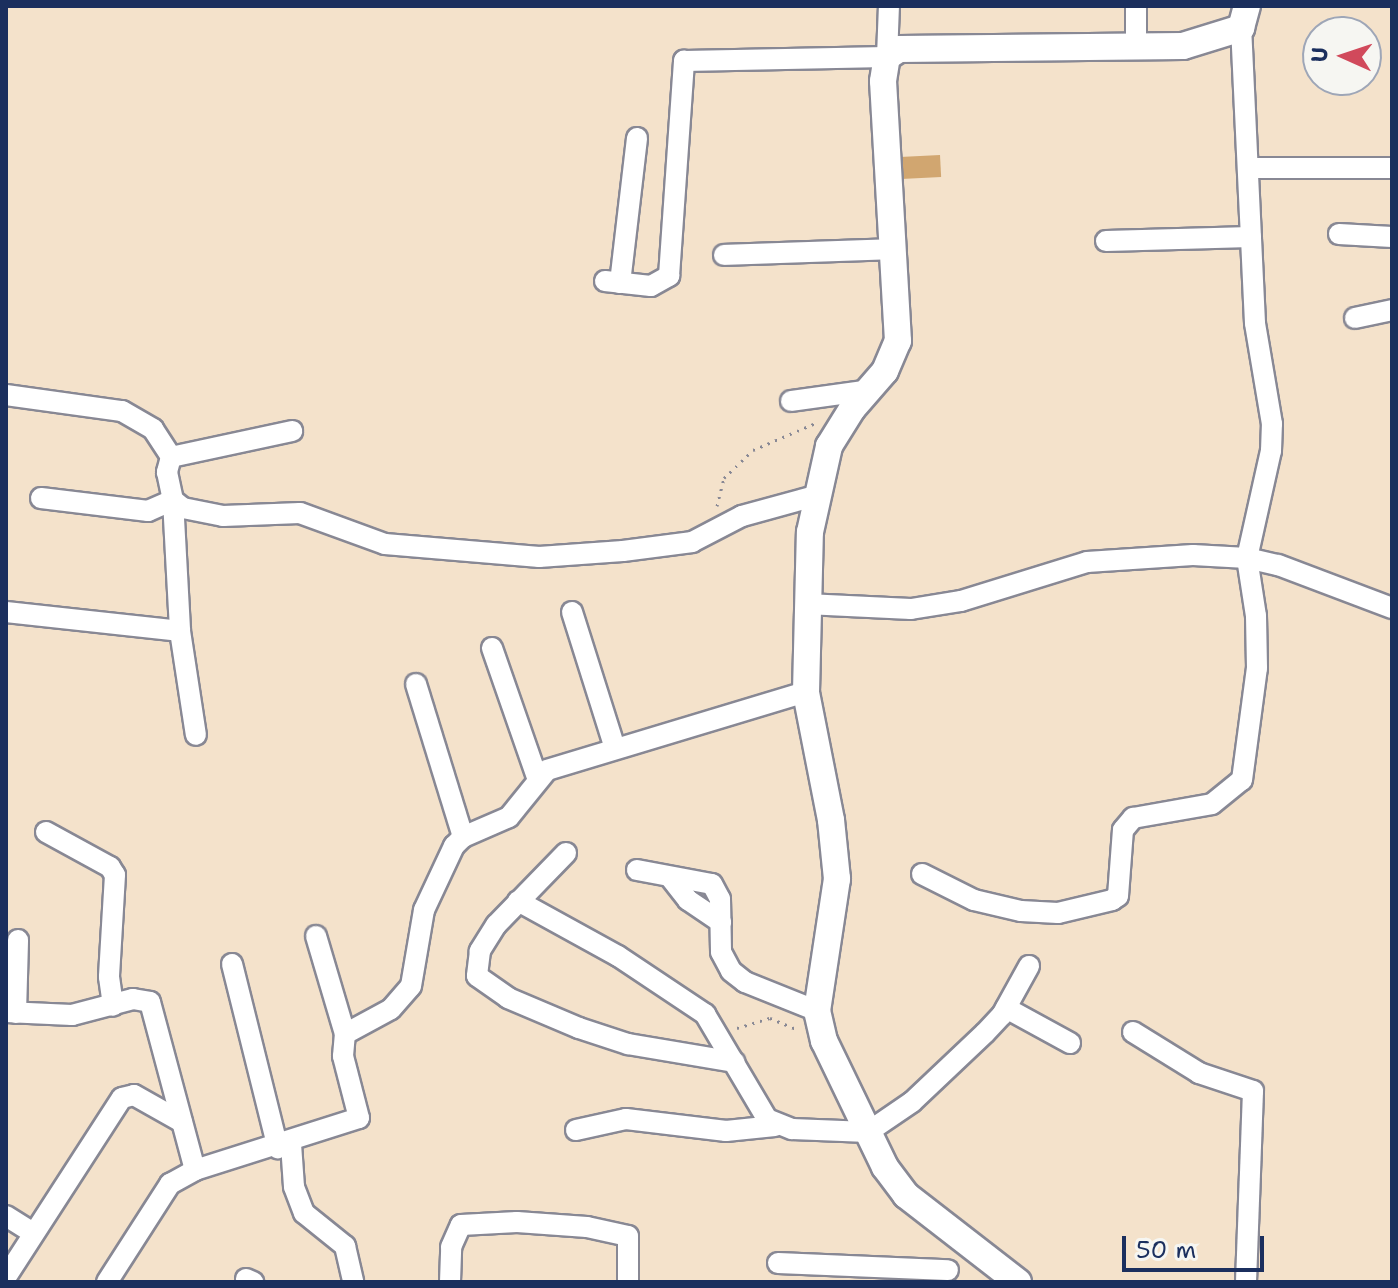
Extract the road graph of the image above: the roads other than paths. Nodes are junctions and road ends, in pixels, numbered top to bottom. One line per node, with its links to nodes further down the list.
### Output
1 (889, 6): 5 (street)
2 (1136, 6): 4 (street)
3 (1244, 17): 4 (street); 7 (street)
4 (1136, 48): 5 (street)
5 (887, 57): 6 (street); 13 (street)
6 (637, 138)
7 (1248, 168): 8 (street); 10 (street)
8 (1392, 168)
9 (1339, 234): 11 (street)
10 (1251, 237): 12 (street); 25 (street)
11 (1392, 237)
12 (1106, 241)
13 (894, 249): 14 (street); 18 (street)
14 (724, 255)
15 (1392, 310): 16 (street)
16 (1355, 318)
17 (6, 395): 21 (street)
18 (861, 400): 19 (street); 22 (street)
19 (791, 401)
20 (292, 431): 21 (street)
21 (171, 457): 24 (street)
22 (815, 496): 24 (street); 26 (street)
23 (41, 498): 24 (street)
24 (173, 500): 30 (street)
25 (1247, 558): 26 (street); 27 (street); 41 (street)
26 (806, 604): 33 (street)
27 (1392, 608)
28 (6, 612): 30 (street)
29 (572, 612): 35 (street)
30 (180, 631): 34 (street)
31 (492, 648): 36 (street)
32 (416, 684): 38 (street)
33 (806, 692): 35 (street); 49 (street)
34 (196, 735)
35 (615, 748): 36 (street)
36 (538, 780): 38 (street)
37 (46, 832): 47 (street)
38 (463, 837): 52 (street)
39 (566, 853): 42 (street)
40 (637, 870): 49 (street)
41 (922, 874)
42 (518, 901): 54 (street); 54 (street)
43 (316, 936): 52 (street)
44 (18, 940): 50 (street)
45 (232, 964): 59 (street)
46 (1029, 966): 48 (street)
47 (113, 1006): 50 (street); 55 (street)
48 (1006, 1008): 53 (street); 58 (street)
49 (817, 1011): 58 (street)
50 (11, 1012)
51 (1133, 1032): 72 (street)
52 (345, 1034): 59 (street)
53 (1070, 1043)
54 (734, 1062): 56 (street)
55 (182, 1122): 60 (street); 62 (street)
56 (775, 1126): 57 (street); 58 (street)
57 (576, 1130)
58 (868, 1132): 63 (street)
59 (287, 1149): 60 (street); 68 (street)
60 (195, 1170): 67 (street)
61 (6, 1216): 62 (street)
62 (33, 1233): 66 (street)
63 (958, 1235): 65 (street); 71 (street)
64 (778, 1263): 65 (street)
65 (947, 1276)
66 (6, 1277)
67 (107, 1282)
68 (353, 1282)
69 (450, 1282): 70 (street)
70 (628, 1282)
71 (1018, 1282)
72 (1246, 1282)

